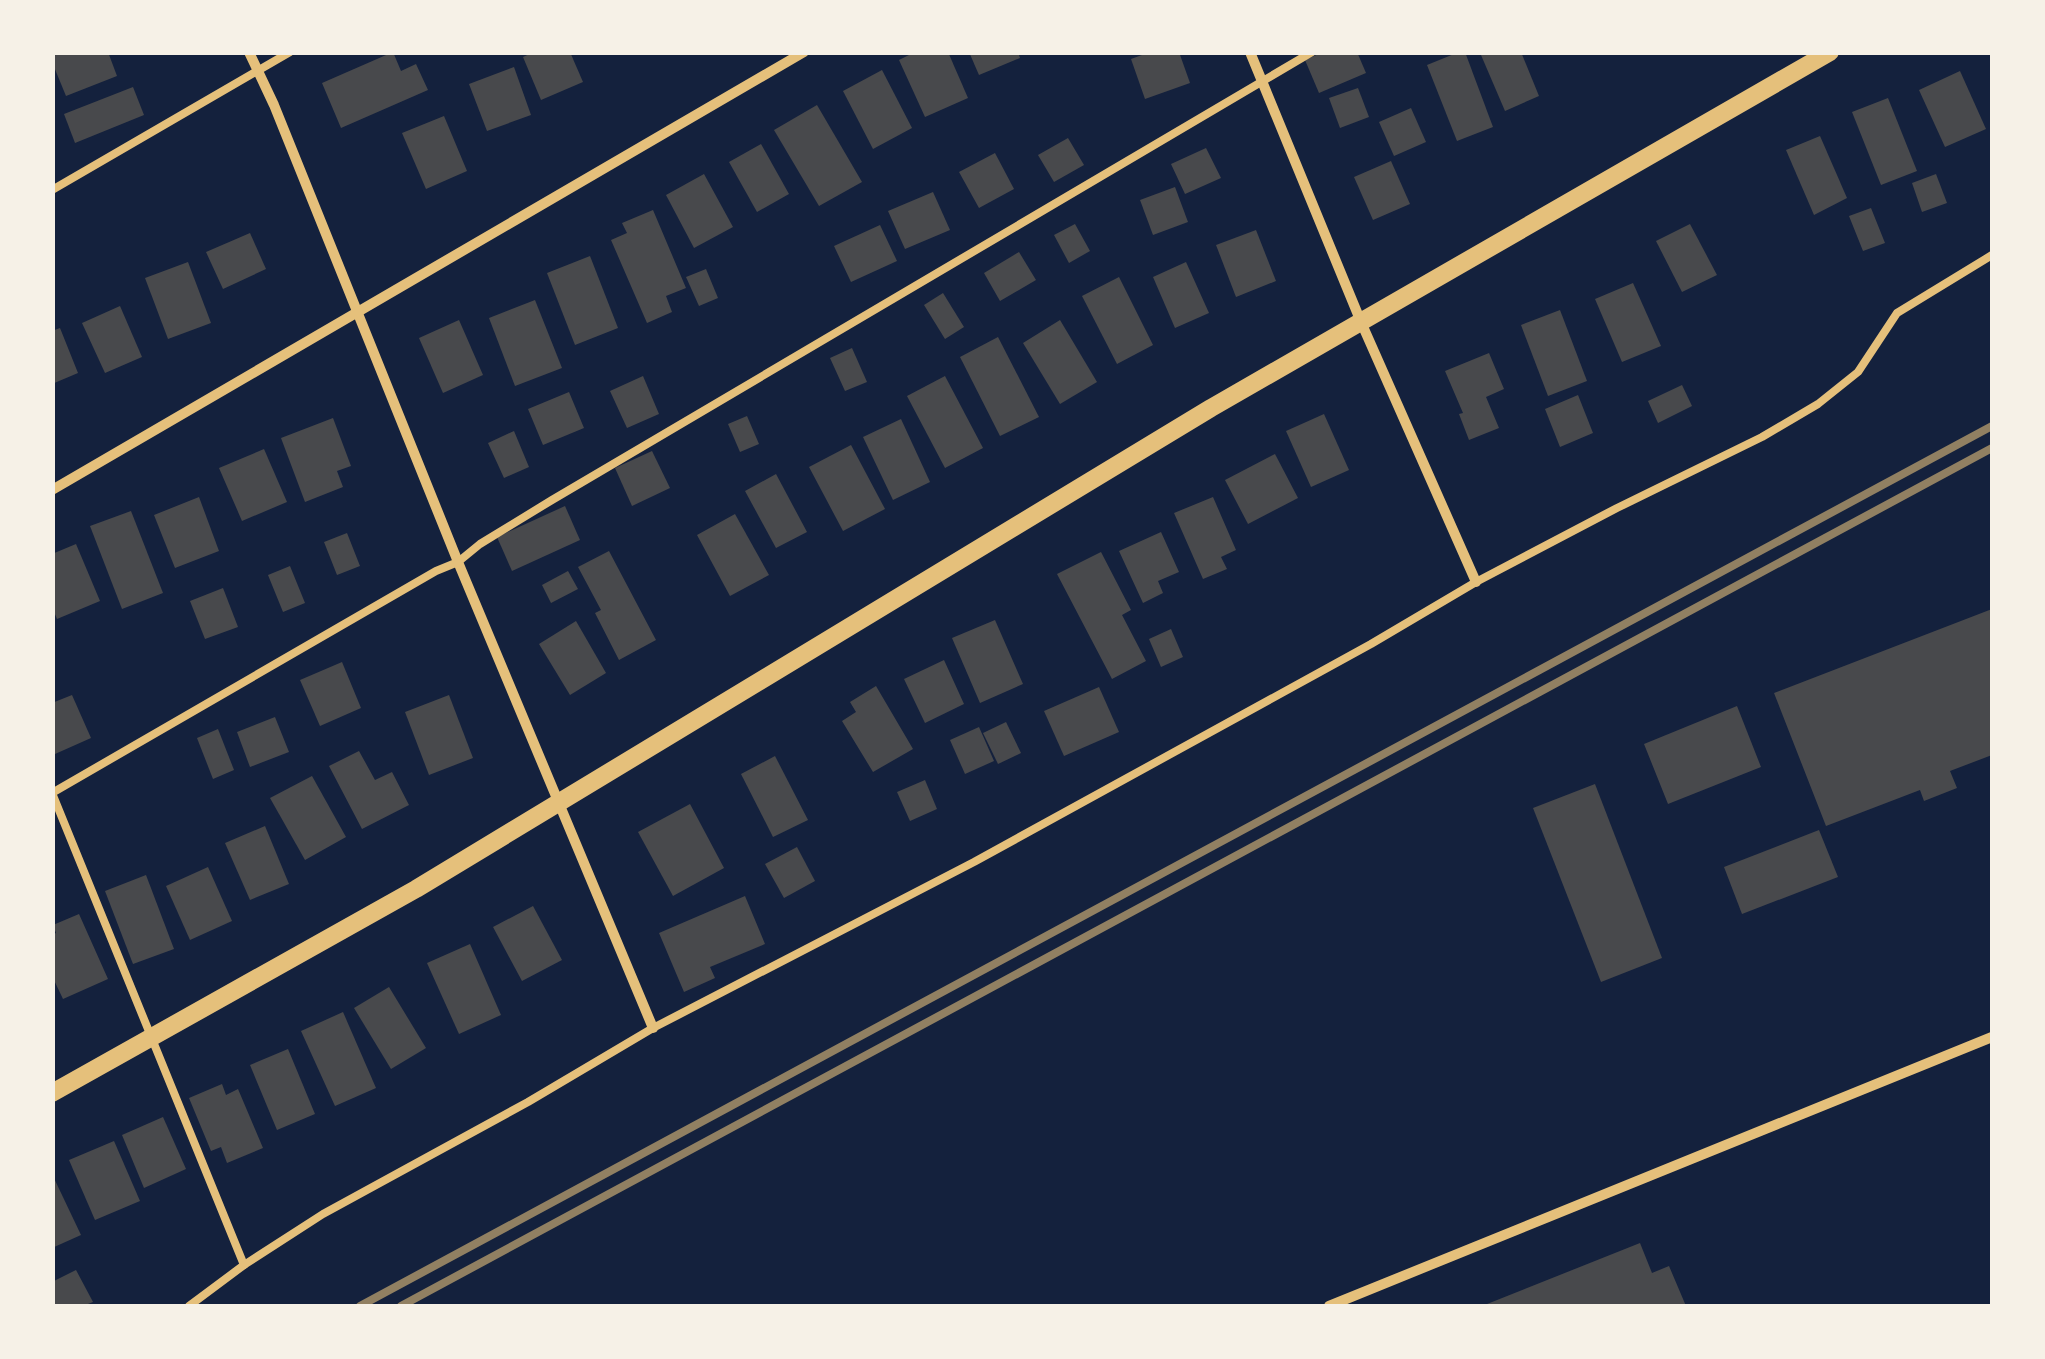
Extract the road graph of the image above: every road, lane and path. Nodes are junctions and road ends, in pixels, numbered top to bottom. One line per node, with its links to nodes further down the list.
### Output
1 (249, 52): 7 (street)
2 (290, 52): 7 (lane)
3 (804, 52): 11 (street)
4 (1250, 52): 8 (street)
5 (1312, 52): 8 (lane)
6 (1830, 52): 12 (street)
7 (258, 73): 9 (lane); 11 (street)
8 (1262, 81): 12 (street); 14 (lane)
9 (52, 190)
10 (1992, 255): 15 (lane)
11 (357, 314): 13 (street); 14 (street)
12 (1361, 322): 15 (street); 17 (street)
13 (52, 490)
14 (458, 562): 16 (lane); 17 (street)
15 (1476, 582): 18 (lane)
16 (52, 793): 20 (lane)
17 (559, 802): 18 (street); 20 (street)
18 (652, 1028): 22 (lane)
19 (1992, 1036): 24 (street)
20 (150, 1039): 21 (street); 22 (lane)
21 (52, 1092)
22 (244, 1264): 23 (lane)
23 (189, 1306)
24 (1329, 1306)

